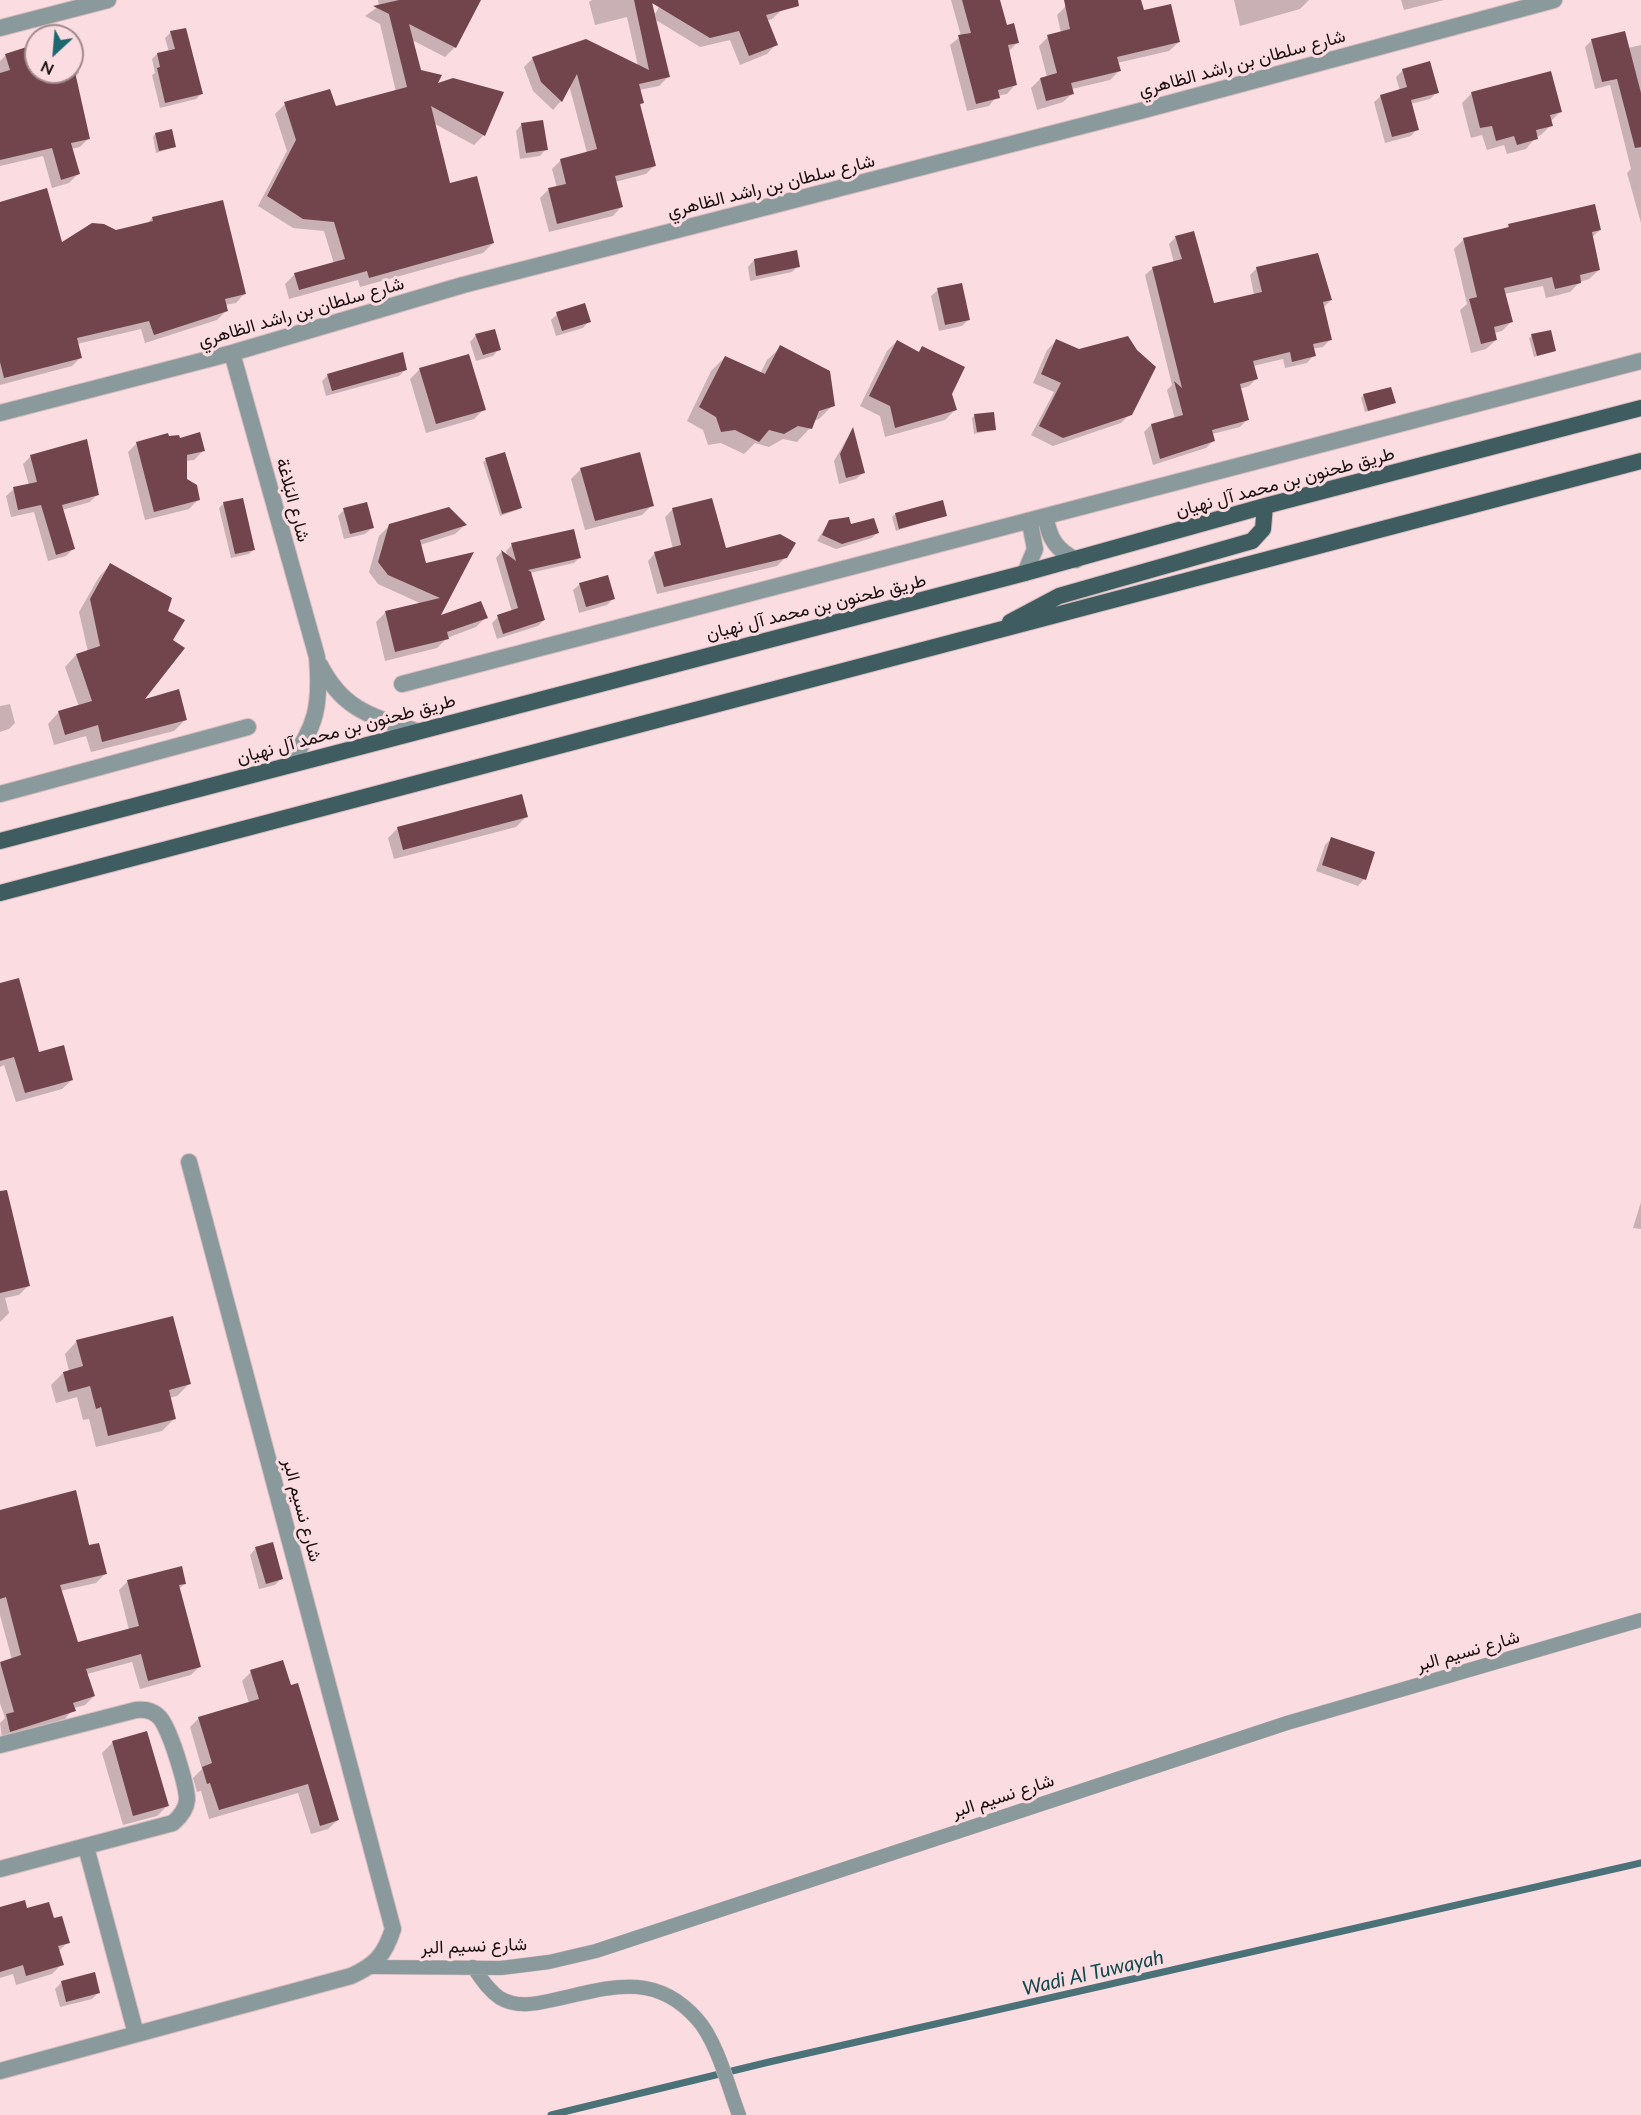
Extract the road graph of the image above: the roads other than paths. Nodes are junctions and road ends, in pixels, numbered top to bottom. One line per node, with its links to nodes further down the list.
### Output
1 (108, 0): 3 (street)
2 (1554, 0): 4 (street, شارع سلطان بن راشد الظاهري)
3 (0, 28)
4 (232, 353): 7 (street, شارع سلطان بن راشد الظاهري); 14 (street, شارع البَلاغة)
5 (1641, 361): 10 (street)
6 (1641, 408): 9 (main road, طريق طحنون بن محمد آل نهيان)
7 (0, 413)
8 (1641, 461): 13 (main road)
9 (1265, 506): 11 (main road, طريق طحنون بن محمد آل نهيان); 13 (main road)
10 (1038, 520): 11 (street); 12 (street); 15 (street)
11 (1076, 560): 12 (main road, طريق طحنون بن محمد آل نهيان)
12 (1025, 573): 17 (main road, طريق طحنون بن محمد آل نهيان)
13 (996, 631): 21 (main road)
14 (317, 657): 17 (street, شارع البَلاغة); 18 (street, شارع البَلاغة)
15 (402, 684)
16 (248, 727): 19 (street)
17 (416, 731): 18 (main road, طريق طحنون بن محمد آل نهيان)
18 (288, 764): 20 (main road, طريق طحنون بن محمد آل نهيان)
19 (0, 794)
20 (0, 841)
21 (0, 893)
22 (189, 1162): 27 (street, شارع نسيم البر)
23 (1641, 1620): 28 (lane, شارع نسيم البر)
24 (0, 1745): 25 (street)
25 (86, 1847): 26 (street); 29 (street)
26 (0, 1869)
27 (372, 1967): 28 (lane, شارع نسيم البر); 29 (street, شارع نسيم البر)
28 (473, 1967): 31 (lane)
29 (136, 2034): 30 (street, شارع نسيم البر)
30 (0, 2071)
31 (739, 2115)

